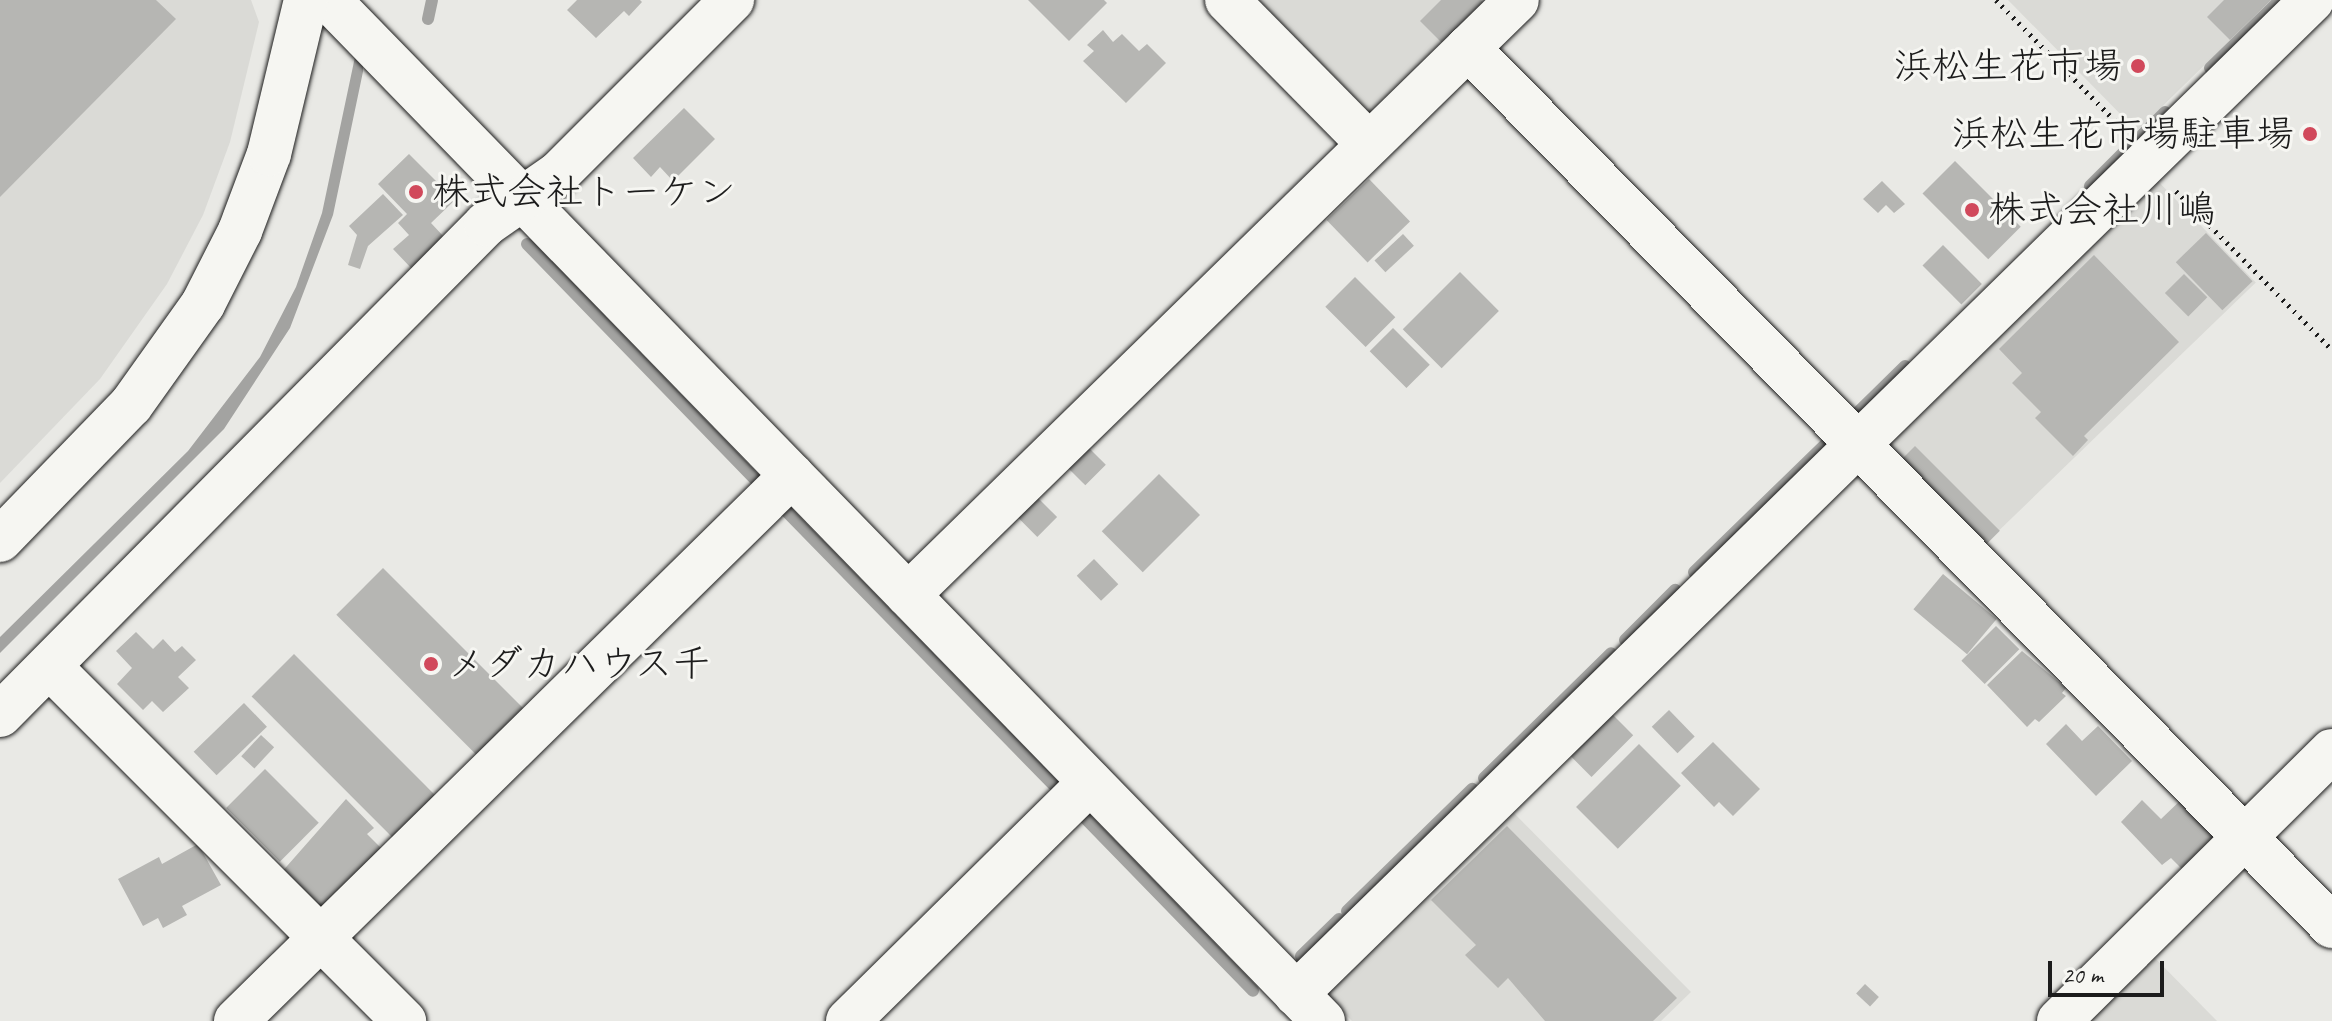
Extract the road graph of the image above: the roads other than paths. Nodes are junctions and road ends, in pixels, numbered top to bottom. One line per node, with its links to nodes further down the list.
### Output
1 (732, 0): 8 (street)
2 (1227, 0): 7 (street)
3 (1517, 0): 6 (street)
4 (2312, 0): 9 (street)
5 (326, 5): 8 (street); 11 (street)
6 (1468, 48): 7 (street); 9 (street)
7 (1369, 144): 12 (street)
8 (523, 199): 10 (street); 13 (street)
9 (1858, 444): 17 (street); 20 (street)
10 (792, 475): 12 (street); 19 (street)
11 (0, 540)
12 (908, 595): 16 (street)
13 (50, 667): 14 (street); 19 (street)
14 (0, 715)
15 (2332, 751): 17 (street)
16 (1090, 782): 20 (street); 23 (street)
17 (2245, 838): 18 (street); 24 (street)
18 (2332, 926)
19 (321, 938): 21 (street); 22 (street)
20 (1309, 1007)
21 (236, 1021)
22 (404, 1021)
23 (848, 1021)
24 (2059, 1021)

